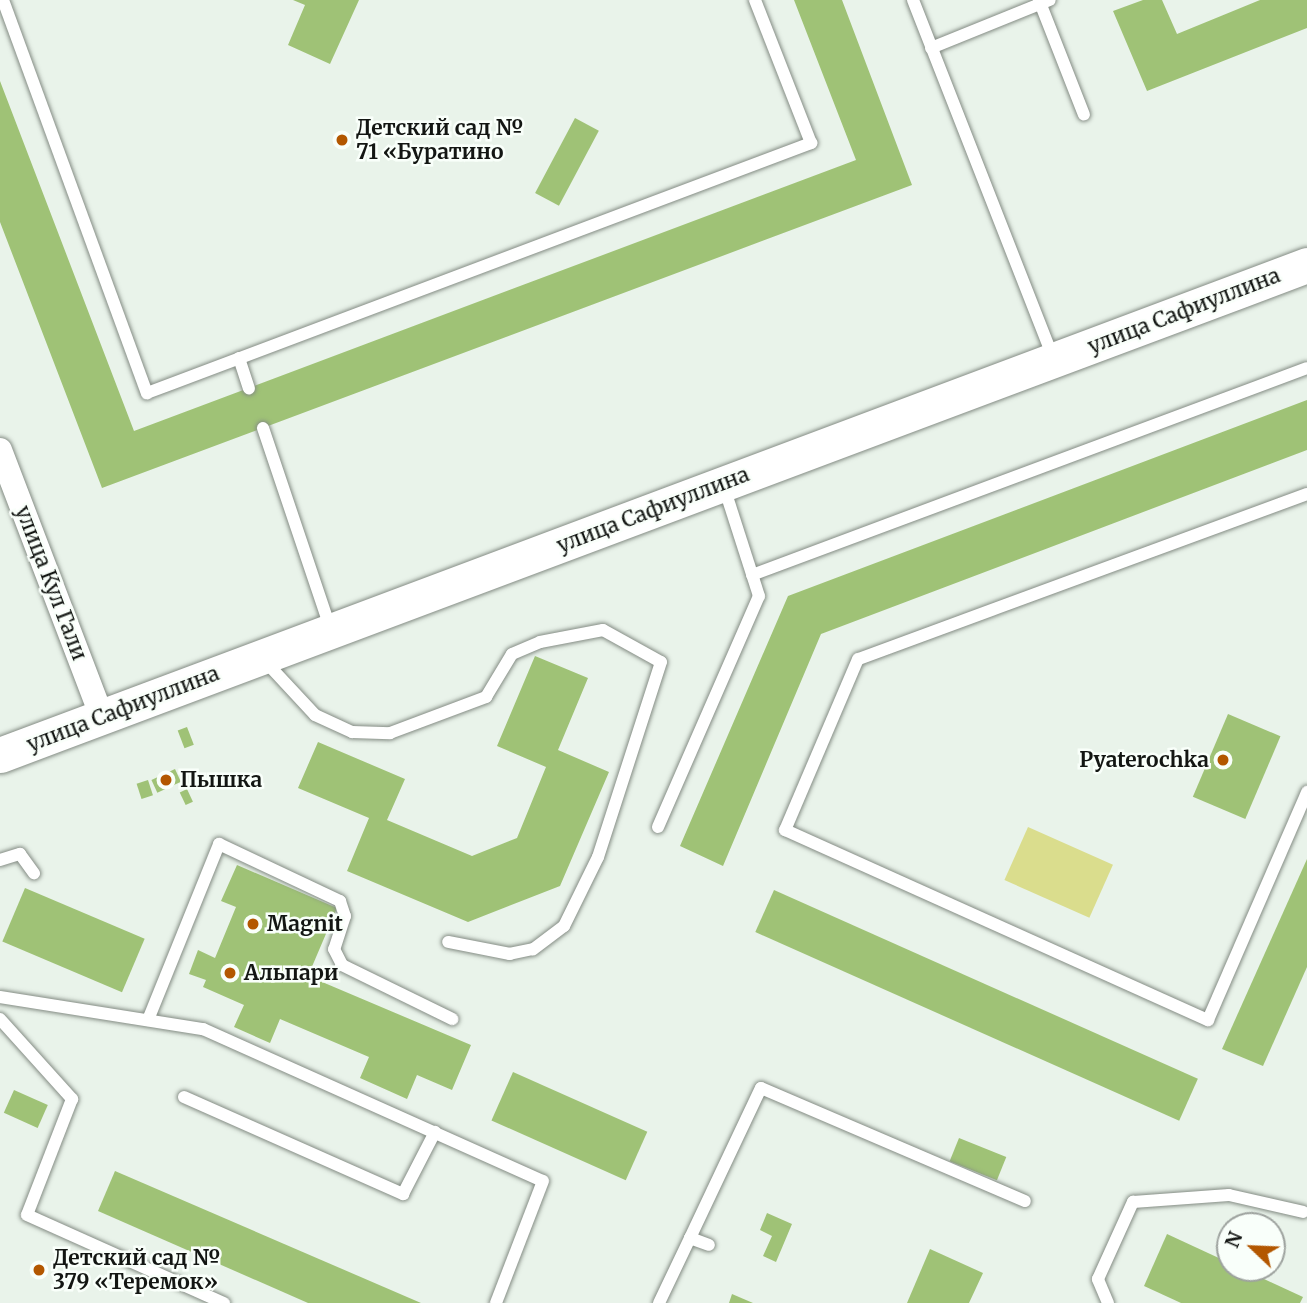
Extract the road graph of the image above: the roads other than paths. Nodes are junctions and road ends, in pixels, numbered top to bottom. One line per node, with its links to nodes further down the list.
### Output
1 (3, 0): 9 (lane)
2 (755, 0): 9 (lane)
3 (913, 0): 6 (lane)
4 (1051, 0): 5 (lane)
5 (1038, 3): 6 (lane); 7 (lane)
6 (931, 48): 10 (lane)
7 (1084, 115)
8 (1307, 265): 10 (street, улица Сафиуллина)
9 (239, 358): 12 (lane)
10 (1054, 360): 15 (street, улица Сафиуллина)
11 (1307, 368): 17 (lane)
12 (249, 388)
13 (263, 428): 18 (lane)
14 (0, 450): 20 (street, улица Кул Гали)
15 (723, 484): 17 (lane); 18 (street, улица Сафиуллина)
16 (1307, 494): 22 (lane)
17 (752, 575): 23 (lane)
18 (331, 631): 19 (street, улица Сафиуллина)
19 (261, 657): 20 (street, улица Сафиуллина); 26 (lane)
20 (102, 717): 21 (street, улица Сафиуллина)
21 (0, 755)
22 (1307, 792)
23 (658, 827)
24 (0, 860): 25 (lane)
25 (34, 873)
26 (448, 942)
27 (0, 997): 30 (lane)
28 (0, 1018): 37 (lane)
29 (452, 1019): 30 (lane)
30 (148, 1020): 32 (lane)
31 (184, 1097): 32 (lane)
32 (435, 1132): 38 (lane)
33 (1025, 1201): 35 (lane)
34 (1306, 1210): 40 (lane)
35 (690, 1238): 36 (lane); 39 (lane)
36 (709, 1245)
37 (224, 1303)
38 (496, 1303)
39 (659, 1303)
40 (1108, 1303)

